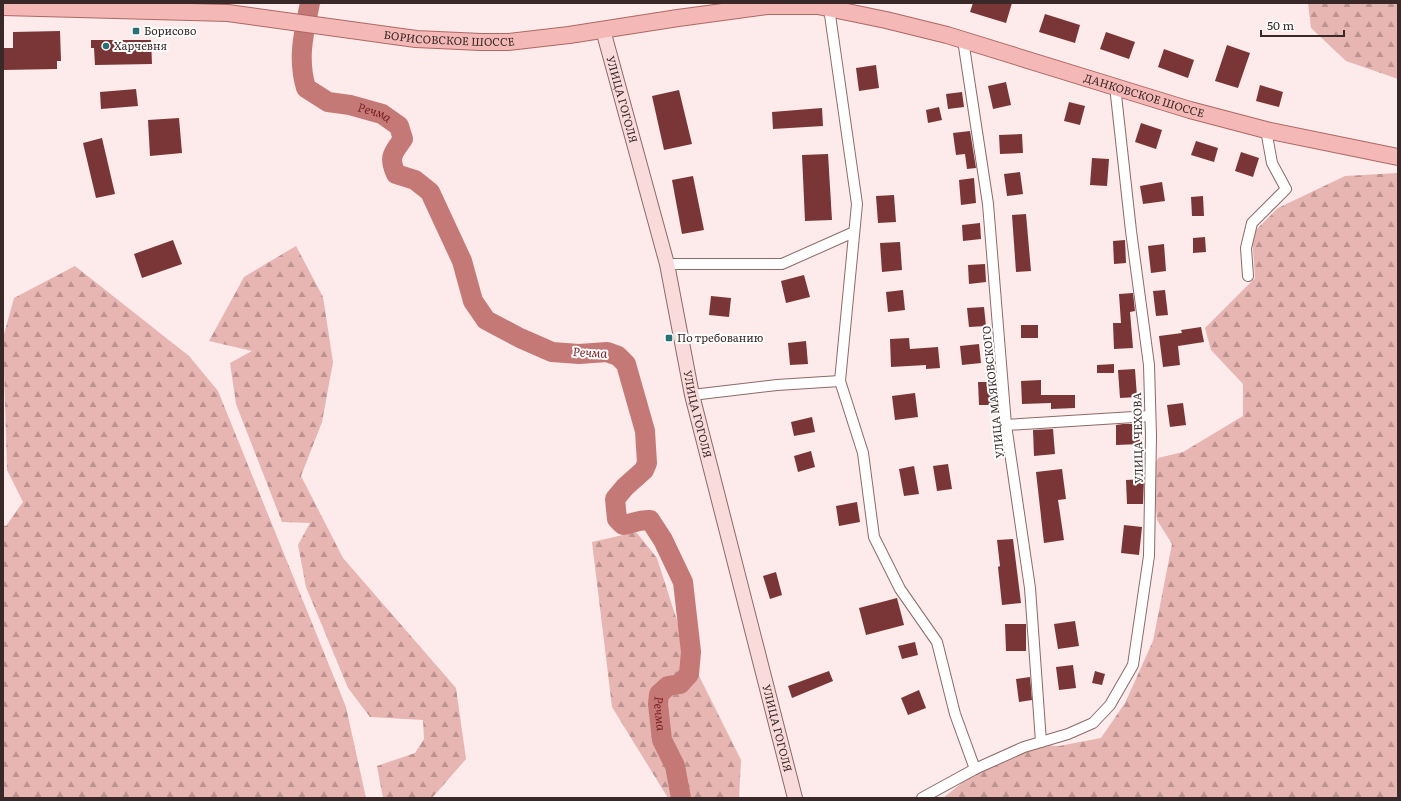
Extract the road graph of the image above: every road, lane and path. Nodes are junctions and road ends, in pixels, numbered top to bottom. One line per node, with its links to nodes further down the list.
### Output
1 (795, 4): 4 (main road, БОРИСОВСКОЕ ШОССЕ); 6 (main road, БОРИСОВСКОЕ ШОССЕ)
2 (3, 6): 3 (main road, БОРИСОВСКОЕ ШОССЕ)
3 (229, 8): 6 (main road, БОРИСОВСКОЕ ШОССЕ)
4 (829, 8): 5 (main road, БОРИСОВСКОЕ ШОССЕ); 11 (street)
5 (893, 22): 7 (main road, ДАНКОВСКОЕ ШОССЕ)
6 (603, 30): 12 (street, УЛИЦА ГОГОЛЯ)
7 (963, 40): 8 (main road, ДАНКОВСКОЕ ШОССЕ); 17 (street, УЛИЦА МАЯКОВСКОГО)
8 (1115, 86): 9 (main road, ДАНКОВСКОЕ ШОССЕ); 16 (street, УЛИЦА ЧЕХОВА)
9 (1266, 130): 10 (main road, ДАНКОВСКОЕ ШОССЕ); 13 (street)
10 (1398, 157)
11 (854, 232): 12 (street); 14 (street)
12 (667, 264): 15 (street, УЛИЦА ГОГОЛЯ)
13 (1248, 276)
14 (840, 381): 15 (street); 19 (street)
15 (692, 395): 20 (street, УЛИЦА ГОГОЛЯ)
16 (1150, 416): 17 (street); 18 (street, УЛИЦА ЧЕХОВА)
17 (1006, 425): 18 (street, УЛИЦА МАЯКОВСКОГО)
18 (1041, 742): 19 (street, УЛИЦА ЧЕХОВА)
19 (975, 769): 21 (street, УЛИЦА ЧЕХОВА)
20 (795, 798)
21 (922, 798)

